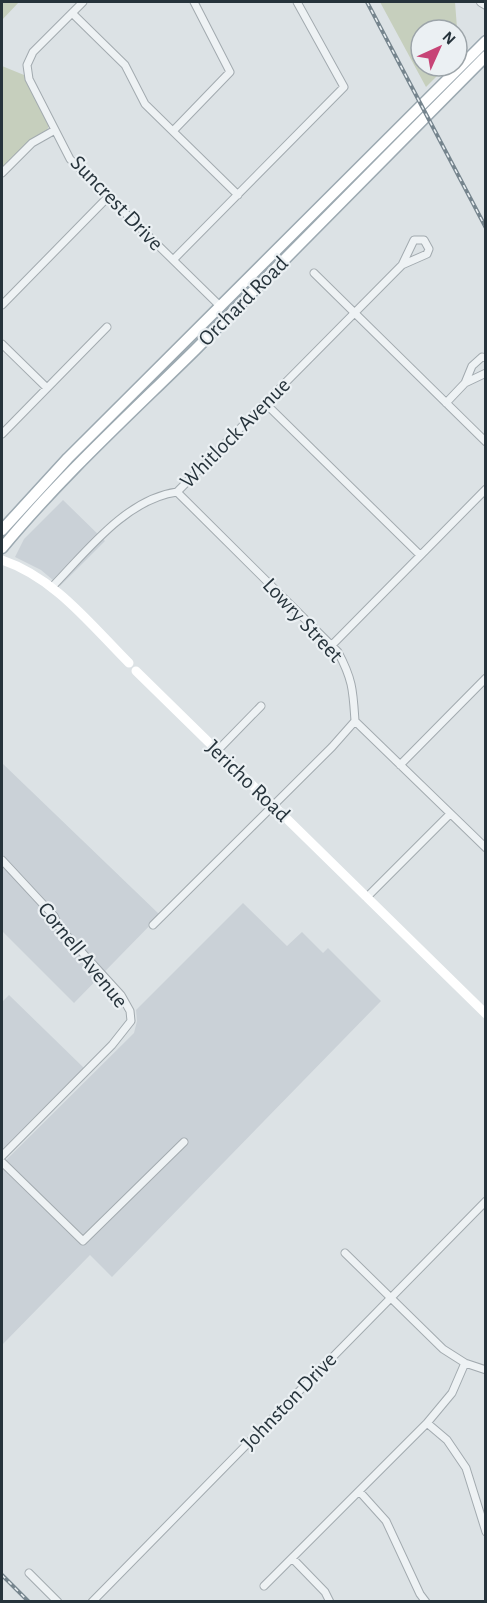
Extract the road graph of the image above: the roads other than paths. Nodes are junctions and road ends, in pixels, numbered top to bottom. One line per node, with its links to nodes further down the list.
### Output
1 (83, 2): 6 (street, Suncrest Drive)
2 (194, 2): 10 (street)
3 (297, 2): 12 (street)
4 (481, 2): 5 (street)
5 (486, 5)
6 (72, 13): 9 (street, Suncrest Drive); 10 (street)
7 (486, 40): 18 (main road, Orchard Road)
8 (486, 56): 33 (main road, Orchard Road)
9 (55, 130): 11 (street); 13 (street, Suncrest Drive)
10 (173, 131): 12 (street)
11 (2, 174)
12 (238, 195): 14 (street)
13 (108, 196): 14 (street, Suncrest Drive); 17 (street)
14 (173, 260): 18 (street, Suncrest Drive)
15 (402, 265): 19 (street, Whitlock Avenue)
16 (314, 273): 19 (street)
17 (2, 305)
18 (221, 307): 32 (main road, Orchard Road)
19 (354, 313): 26 (street); 27 (street, Whitlock Avenue)
20 (107, 327): 25 (street)
21 (2, 344): 25 (street)
22 (486, 358): 24 (street)
23 (486, 373): 24 (street)
24 (465, 383): 26 (street)
25 (46, 388): 28 (street)
26 (446, 403): 29 (street)
27 (266, 404): 31 (street, Whitlock Avenue); 34 (street)
28 (2, 434)
29 (486, 442)
30 (486, 489): 34 (street)
31 (177, 492): 36 (street, Whitlock Avenue); 37 (street, Lowry Street)
32 (2, 530)
33 (2, 548)
34 (420, 555): 37 (street)
35 (2, 560): 36 (main road, Jericho Road)
36 (52, 587): 41 (main road, Jericho Road)
37 (332, 645): 40 (street, Lowry Street)
38 (486, 678): 42 (street)
39 (261, 706): 41 (street)
40 (355, 722): 42 (street); 43 (street)
41 (217, 751): 43 (main road, Jericho Road)
42 (400, 765): 44 (street)
43 (272, 805): 47 (main road, Jericho Road); 48 (street)
44 (450, 814): 45 (street); 47 (street)
45 (486, 848)
46 (2, 860): 51 (street, Cornell Avenue)
47 (367, 897): 49 (main road, Jericho Road)
48 (153, 926)
49 (486, 1014)
50 (184, 1142): 52 (street)
51 (2, 1156)
52 (2, 1162)
53 (486, 1201): 55 (street, Johnston Drive)
54 (345, 1253): 55 (street)
55 (390, 1298): 56 (street); 65 (street, Johnston Drive)
56 (465, 1363): 57 (street); 58 (street)
57 (486, 1370)
58 (428, 1422): 59 (street); 60 (street)
59 (359, 1491): 61 (street); 67 (street)
60 (486, 1532)
61 (292, 1558): 63 (street); 66 (street)
62 (30, 1573): 64 (street)
63 (264, 1586)
64 (58, 1602)
65 (92, 1602)
66 (330, 1602)
67 (426, 1602)

